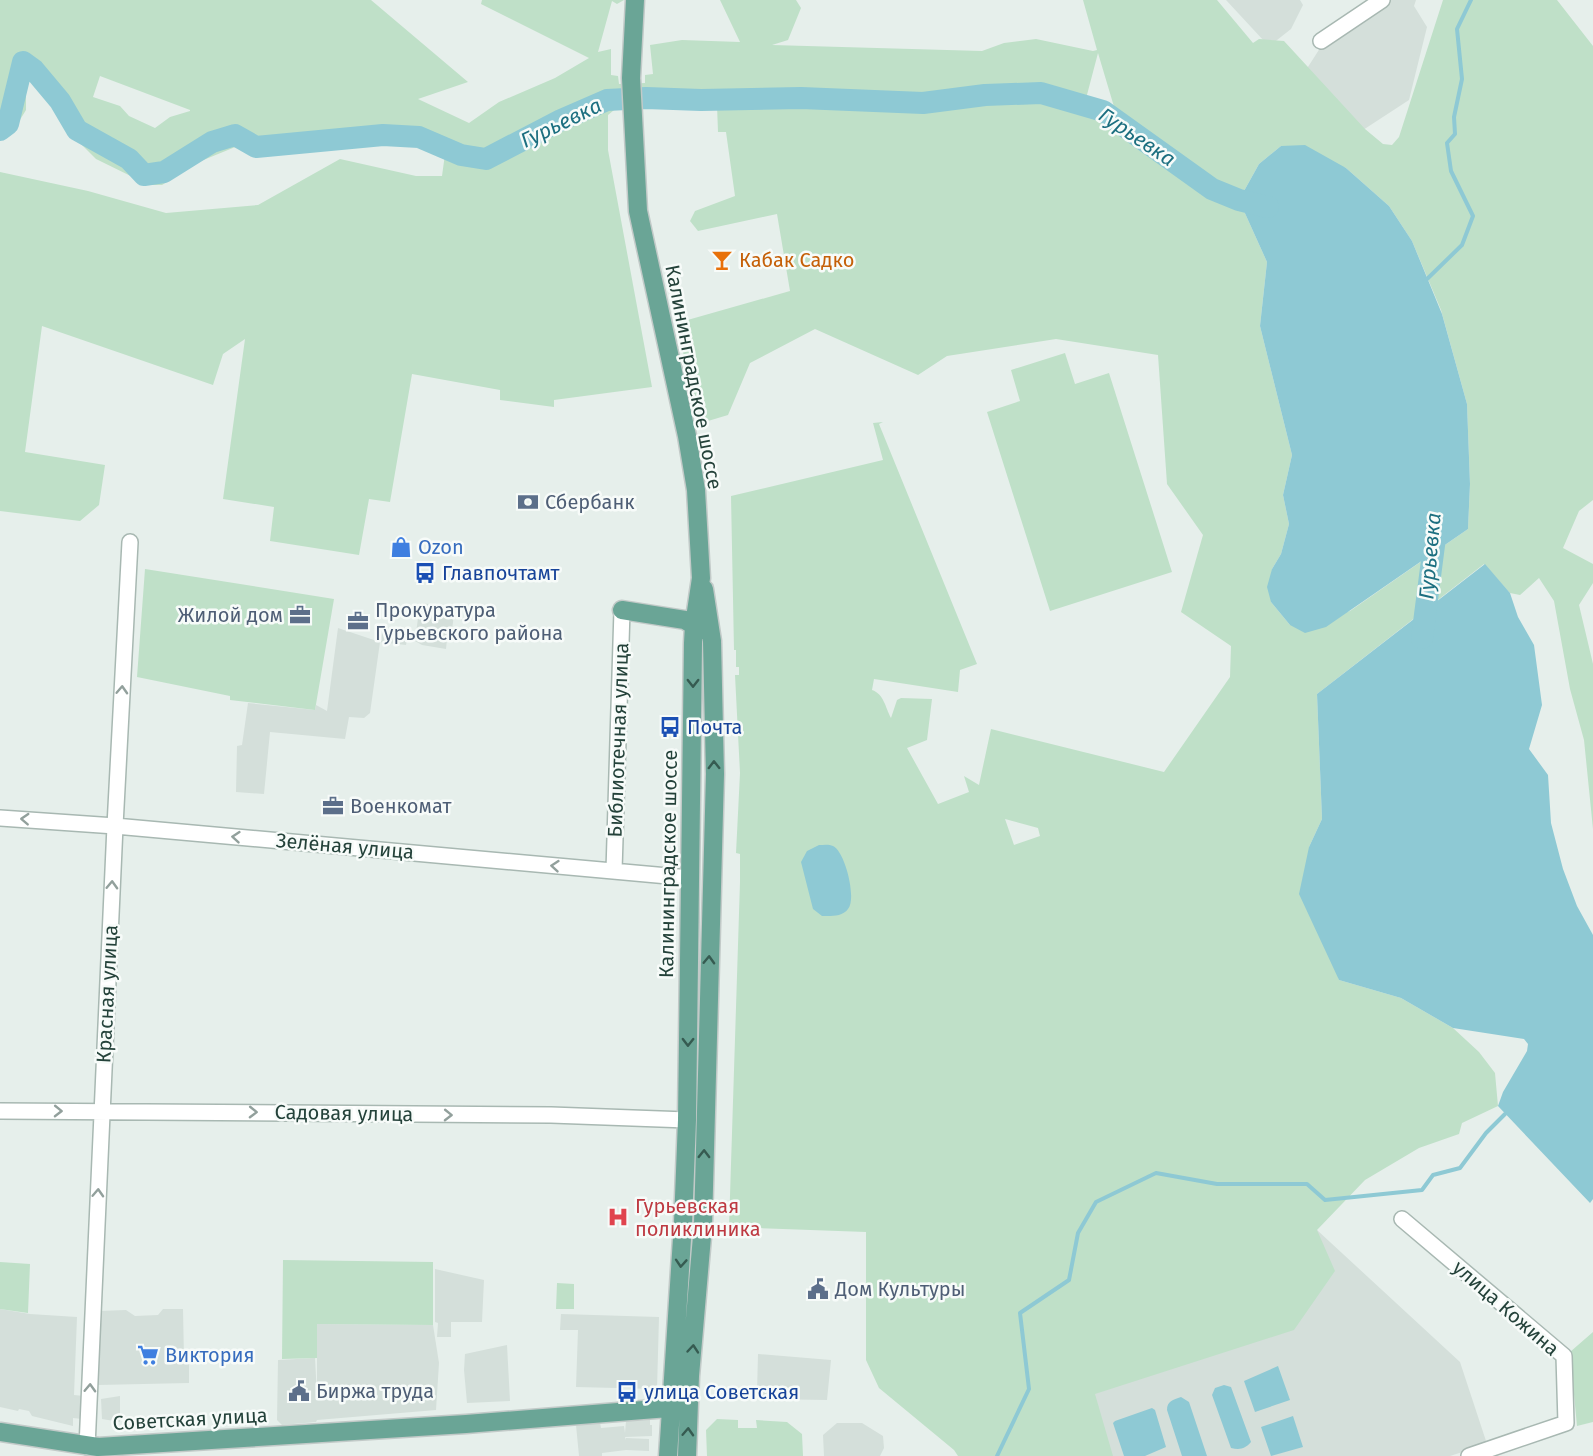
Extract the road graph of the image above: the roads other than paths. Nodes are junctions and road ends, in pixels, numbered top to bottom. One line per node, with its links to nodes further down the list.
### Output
1 (635, 0): 5 (main road, Калининградское шоссе)
2 (1382, 0): 3 (street)
3 (1320, 40)
4 (130, 542): 11 (street, Красная улица, one-way to 4)
5 (702, 590): 7 (main road); 8 (main road); 9 (main road, Калининградское шоссе)
6 (622, 610): 7 (main road); 12 (street, Библиотечная улица)
7 (667, 616): 8 (main road)
8 (691, 621): 9 (main road); 13 (main road, Калининградское шоссе, one-way to 13)
9 (713, 656): 18 (main road, Калининградское шоссе, one-way to 9)
10 (0, 818): 11 (street, Зелёная улица, one-way to 10)
11 (115, 826): 12 (street, Зелёная улица, one-way to 11); 15 (street, Красная улица, one-way to 11)
12 (614, 871): 13 (street, Зелёная улица)
13 (690, 879): 16 (main road, Калининградское шоссе, one-way to 16)
14 (0, 1111): 15 (street, Садовая улица, one-way to 15)
15 (101, 1111): 16 (street, Садовая улица, one-way to 16); 21 (street, Красная улица, one-way to 15)
16 (687, 1120): 19 (main road, Калининградское шоссе, one-way to 19)
17 (1402, 1219): 24 (street, улица Кожина)
18 (689, 1407): 19 (main road, Советская улица); 23 (main road, Калининградское шоссе, one-way to 18)
19 (670, 1408): 21 (main road, Советская улица); 22 (main road, Калининградское шоссе)
20 (0, 1432): 21 (main road, Советская улица)
21 (87, 1447)
22 (668, 1456)
23 (687, 1456)
24 (1468, 1456)

